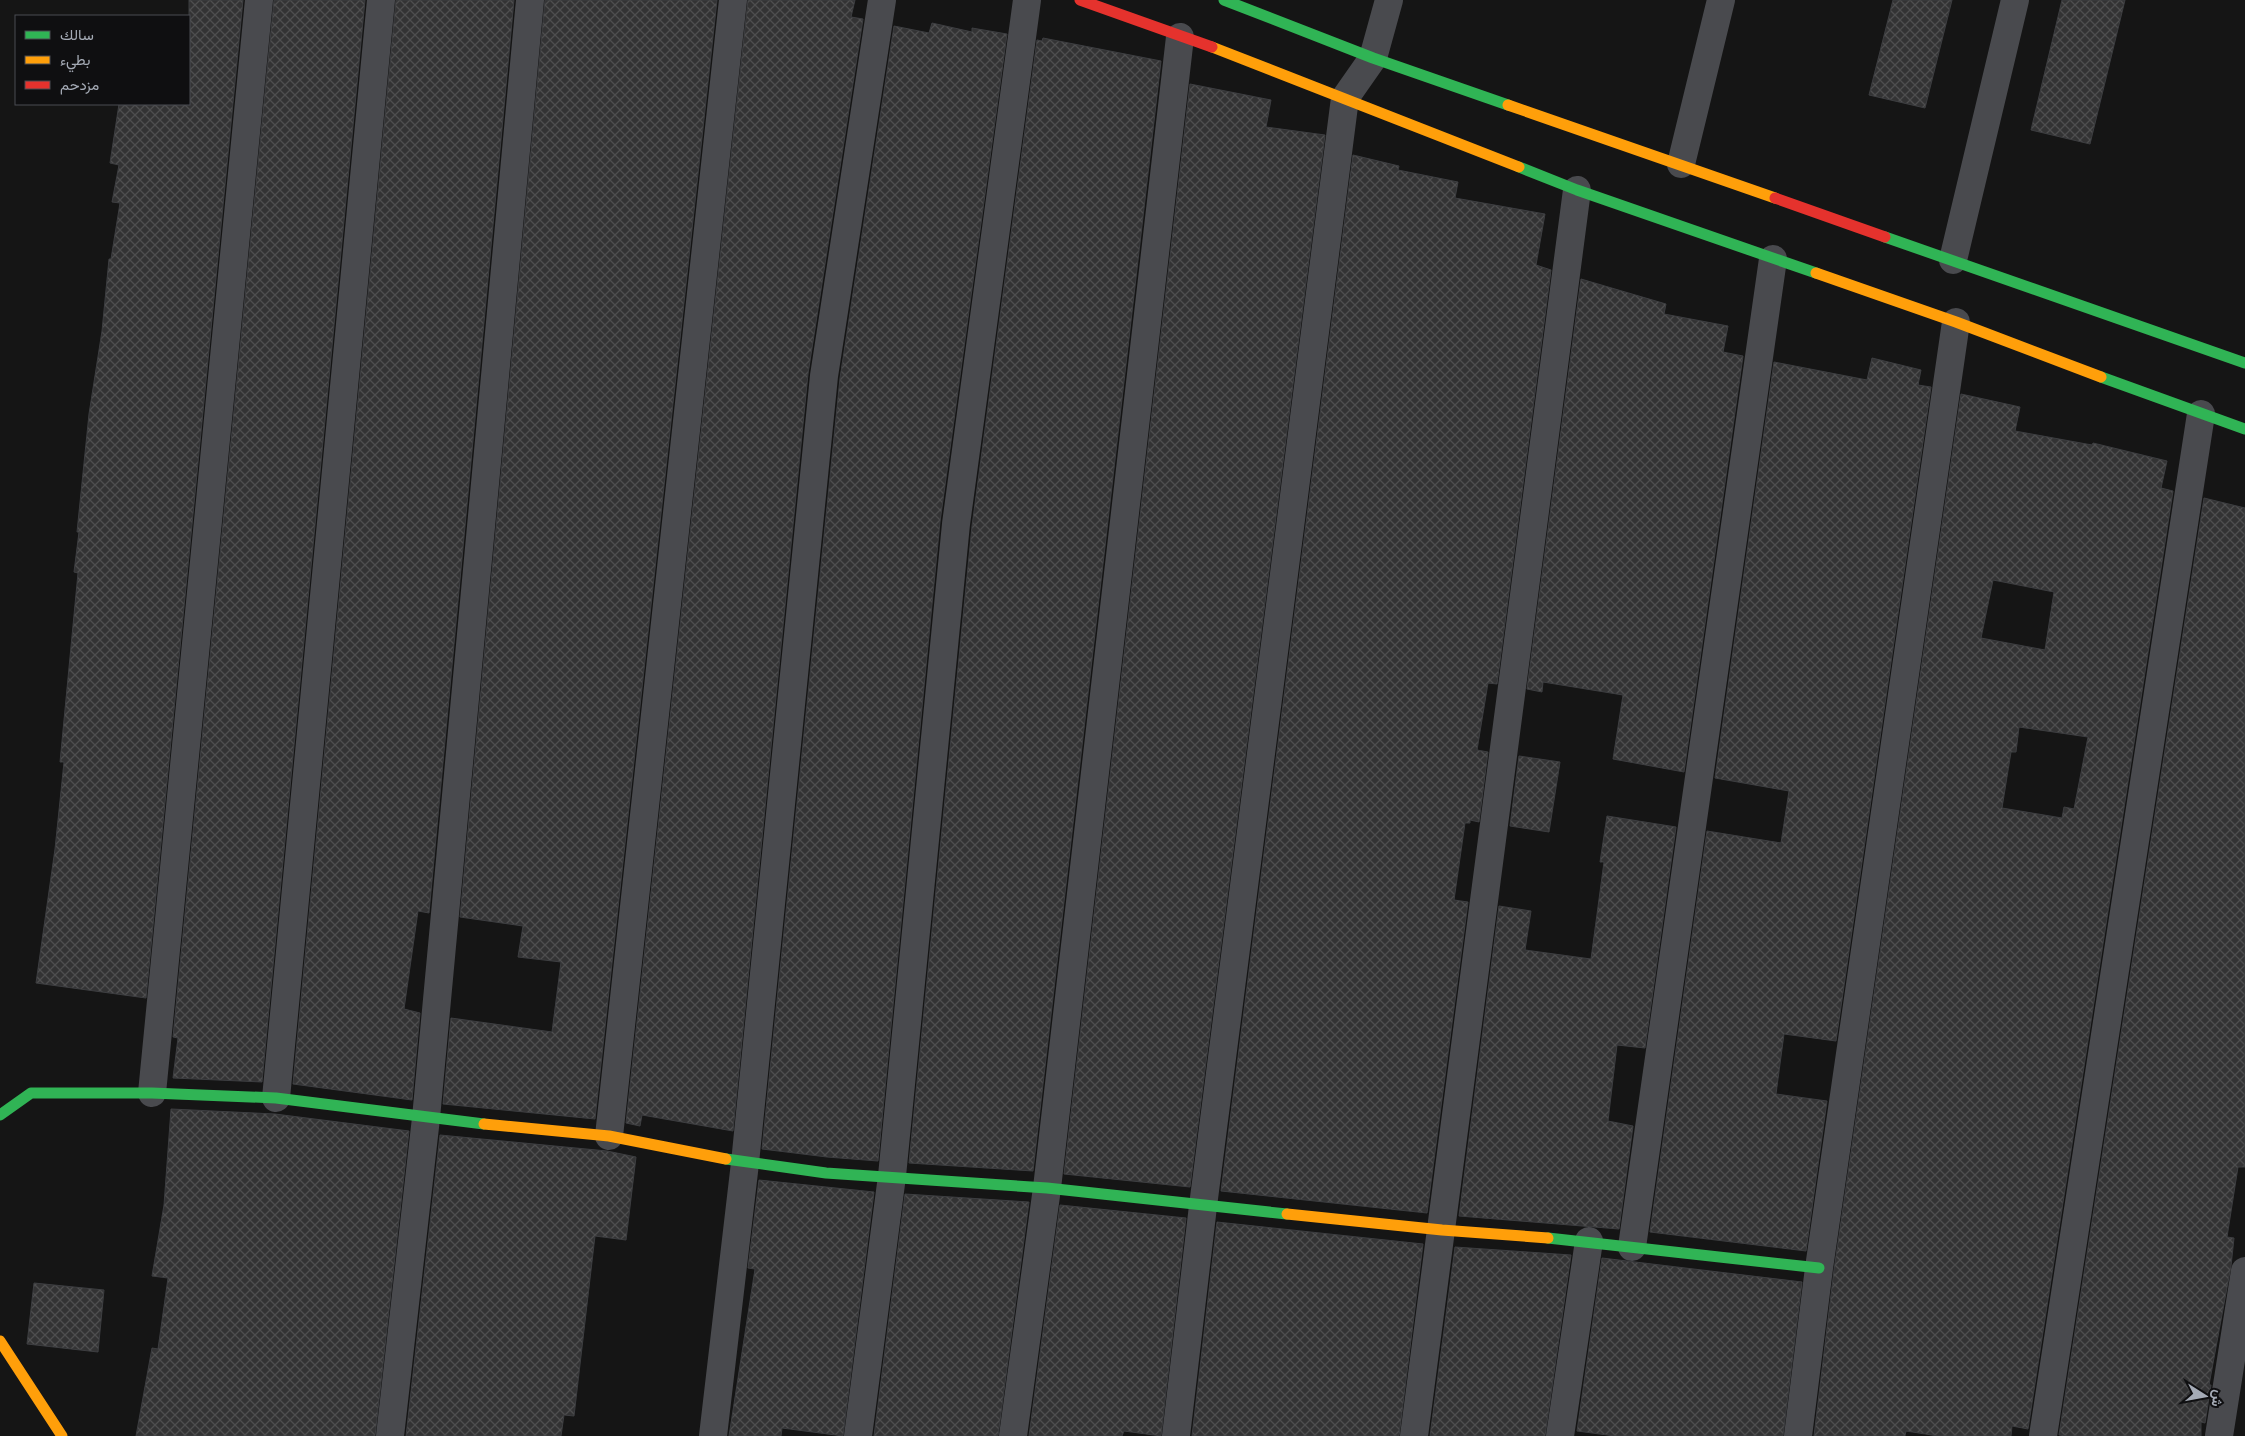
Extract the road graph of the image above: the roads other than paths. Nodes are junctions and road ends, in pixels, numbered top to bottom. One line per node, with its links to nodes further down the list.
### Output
1 (260, 0): 23 (street)
2 (381, 0): 24 (street)
3 (530, 0): 26 (street)
4 (733, 0): 27 (street)
5 (882, 0): 28 (street)
6 (1027, 0): 29 (street)
7 (1080, 0): 12 (main road)
8 (1224, 0): 13 (main road)
9 (1389, 0): 13 (street)
10 (1721, 0): 15 (street)
11 (2015, 0): 18 (street)
12 (1180, 37): 14 (main road); 30 (street)
13 (1372, 58): 14 (street); 15 (main road)
14 (1345, 98): 16 (main road); 31 (street)
15 (1681, 164): 18 (main road)
16 (1577, 190): 17 (main road); 32 (street)
17 (1773, 259): 19 (main road); 34 (street)
18 (1953, 260): 20 (main road)
19 (1956, 322): 21 (main road); 35 (street)
20 (2245, 363)
21 (2201, 414): 22 (main road); 47 (street)
22 (2245, 429)
23 (152, 1093): 24 (main road); 25 (main road)
24 (276, 1098): 26 (main road)
25 (0, 1115)
26 (426, 1118): 27 (main road); 39 (street)
27 (609, 1136): 28 (main road)
28 (745, 1163): 29 (main road); 40 (street)
29 (892, 1176): 30 (main road); 41 (street)
30 (1047, 1188): 31 (main road); 42 (street)
31 (1203, 1206): 32 (main road); 43 (street)
32 (1442, 1230): 33 (main road); 44 (street)
33 (1589, 1241): 34 (main road); 45 (street)
34 (1632, 1247): 35 (main road)
35 (1819, 1268): 46 (street)
36 (2245, 1271): 48 (street)
37 (0, 1341): 38 (main road)
38 (62, 1436)
39 (390, 1436)
40 (713, 1436)
41 (858, 1436)
42 (1013, 1436)
43 (1176, 1436)
44 (1414, 1436)
45 (1560, 1436)
46 (1798, 1436)
47 (2044, 1436)
48 (2219, 1436)

